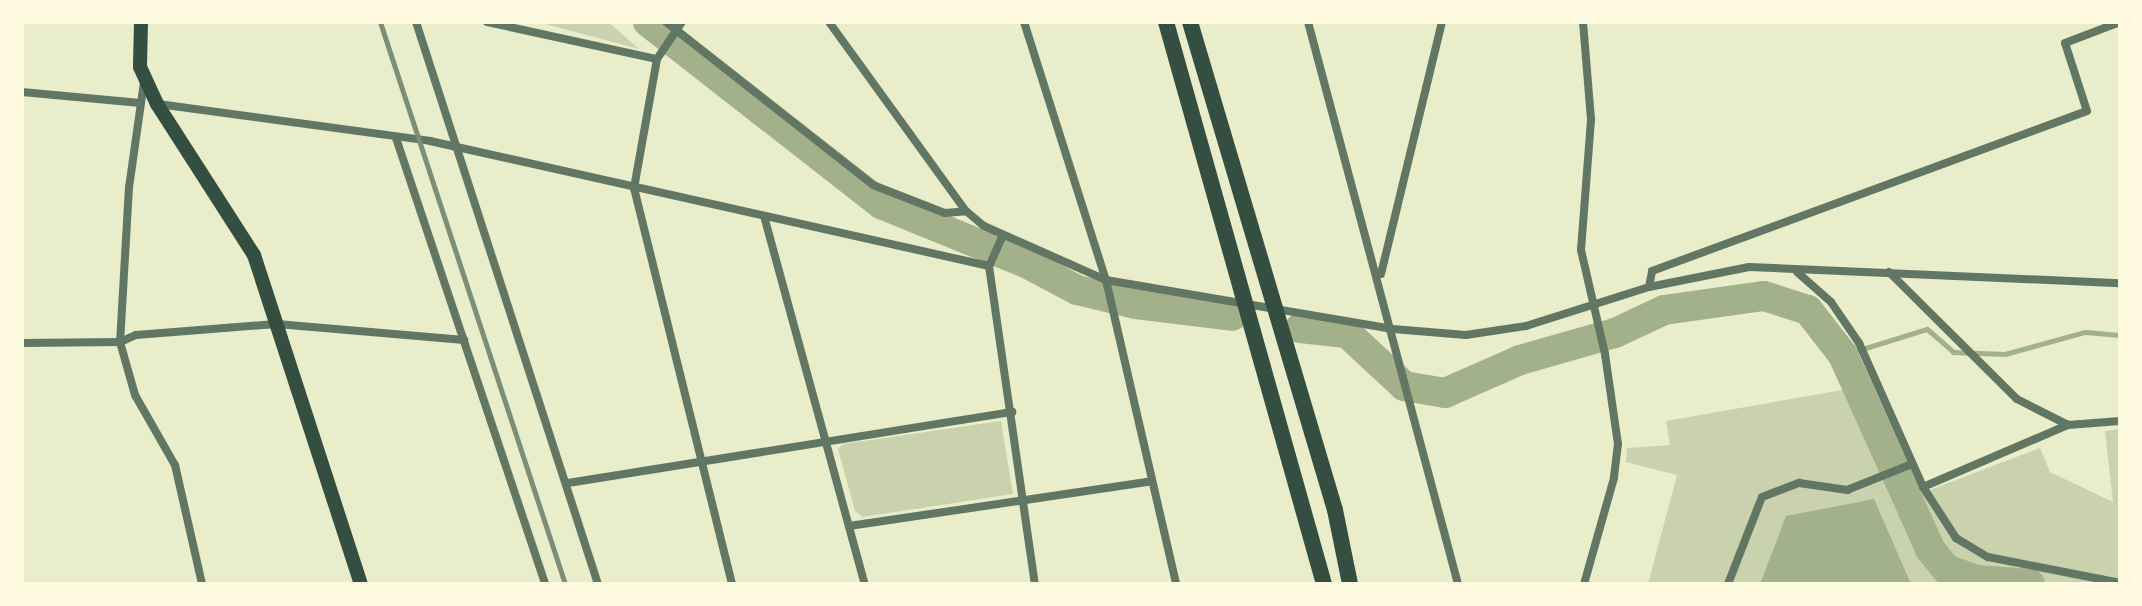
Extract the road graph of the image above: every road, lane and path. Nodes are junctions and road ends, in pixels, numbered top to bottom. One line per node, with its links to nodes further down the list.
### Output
1 (141, 22): 16 (main road)
2 (416, 22): 21 (street)
3 (487, 22): 15 (street)
4 (666, 22): 14 (street)
5 (682, 22): 14 (street)
6 (829, 22): 23 (street)
7 (1024, 22): 30 (street)
8 (1166, 22): 33 (highway)
9 (1190, 22): 34 (highway)
10 (1308, 22): 29 (street)
11 (1442, 22): 29 (street)
12 (1583, 22): 35 (street)
13 (2120, 22): 32 (street)
14 (676, 31): 15 (street); 23 (street)
15 (657, 59): 22 (street)
16 (145, 78): 18 (street); 19 (main road)
17 (22, 92): 18 (street)
18 (140, 103): 39 (street)
19 (157, 104): 20 (street); 36 (main road)
20 (396, 138): 21 (street); 38 (street)
21 (456, 150): 22 (street); 48 (street)
22 (634, 188): 24 (street); 45 (street)
23 (966, 211): 25 (street)
24 (764, 216): 26 (street); 44 (street)
25 (1003, 235): 26 (street); 30 (street)
26 (989, 266): 41 (street)
27 (1797, 271): 28 (street); 32 (street); 46 (street)
28 (1889, 272): 31 (street); 43 (street)
29 (1380, 276): 37 (street)
30 (1106, 280): 33 (street); 47 (street)
31 (2120, 283)
32 (1649, 287): 35 (street)
33 (1248, 301): 34 (street); 61 (highway)
34 (1276, 306): 37 (street); 62 (highway)
35 (1596, 307): 37 (street); 64 (street)
36 (277, 324): 38 (street); 39 (street); 54 (main road)
37 (1393, 329): 63 (street)
38 (464, 340): 55 (street)
39 (120, 342): 40 (street); 53 (street)
40 (22, 343)
41 (1012, 412): 44 (street); 50 (street)
42 (2120, 421): 43 (street)
43 (2068, 425): 49 (street)
44 (827, 440): 45 (street); 51 (street)
45 (701, 461): 48 (street); 57 (street)
46 (1912, 464): 49 (street); 65 (street)
47 (1152, 481): 50 (street); 60 (street)
48 (568, 483): 56 (street)
49 (1923, 487): 52 (street)
50 (1025, 500): 51 (street); 59 (street)
51 (849, 526): 58 (street)
52 (2120, 583)
53 (202, 584)
54 (361, 584)
55 (545, 584)
56 (598, 584)
57 (732, 584)
58 (865, 584)
59 (1035, 584)
60 (1176, 584)
61 (1324, 584)
62 (1350, 584)
63 (1458, 584)
64 (1584, 584)
65 (1728, 584)

